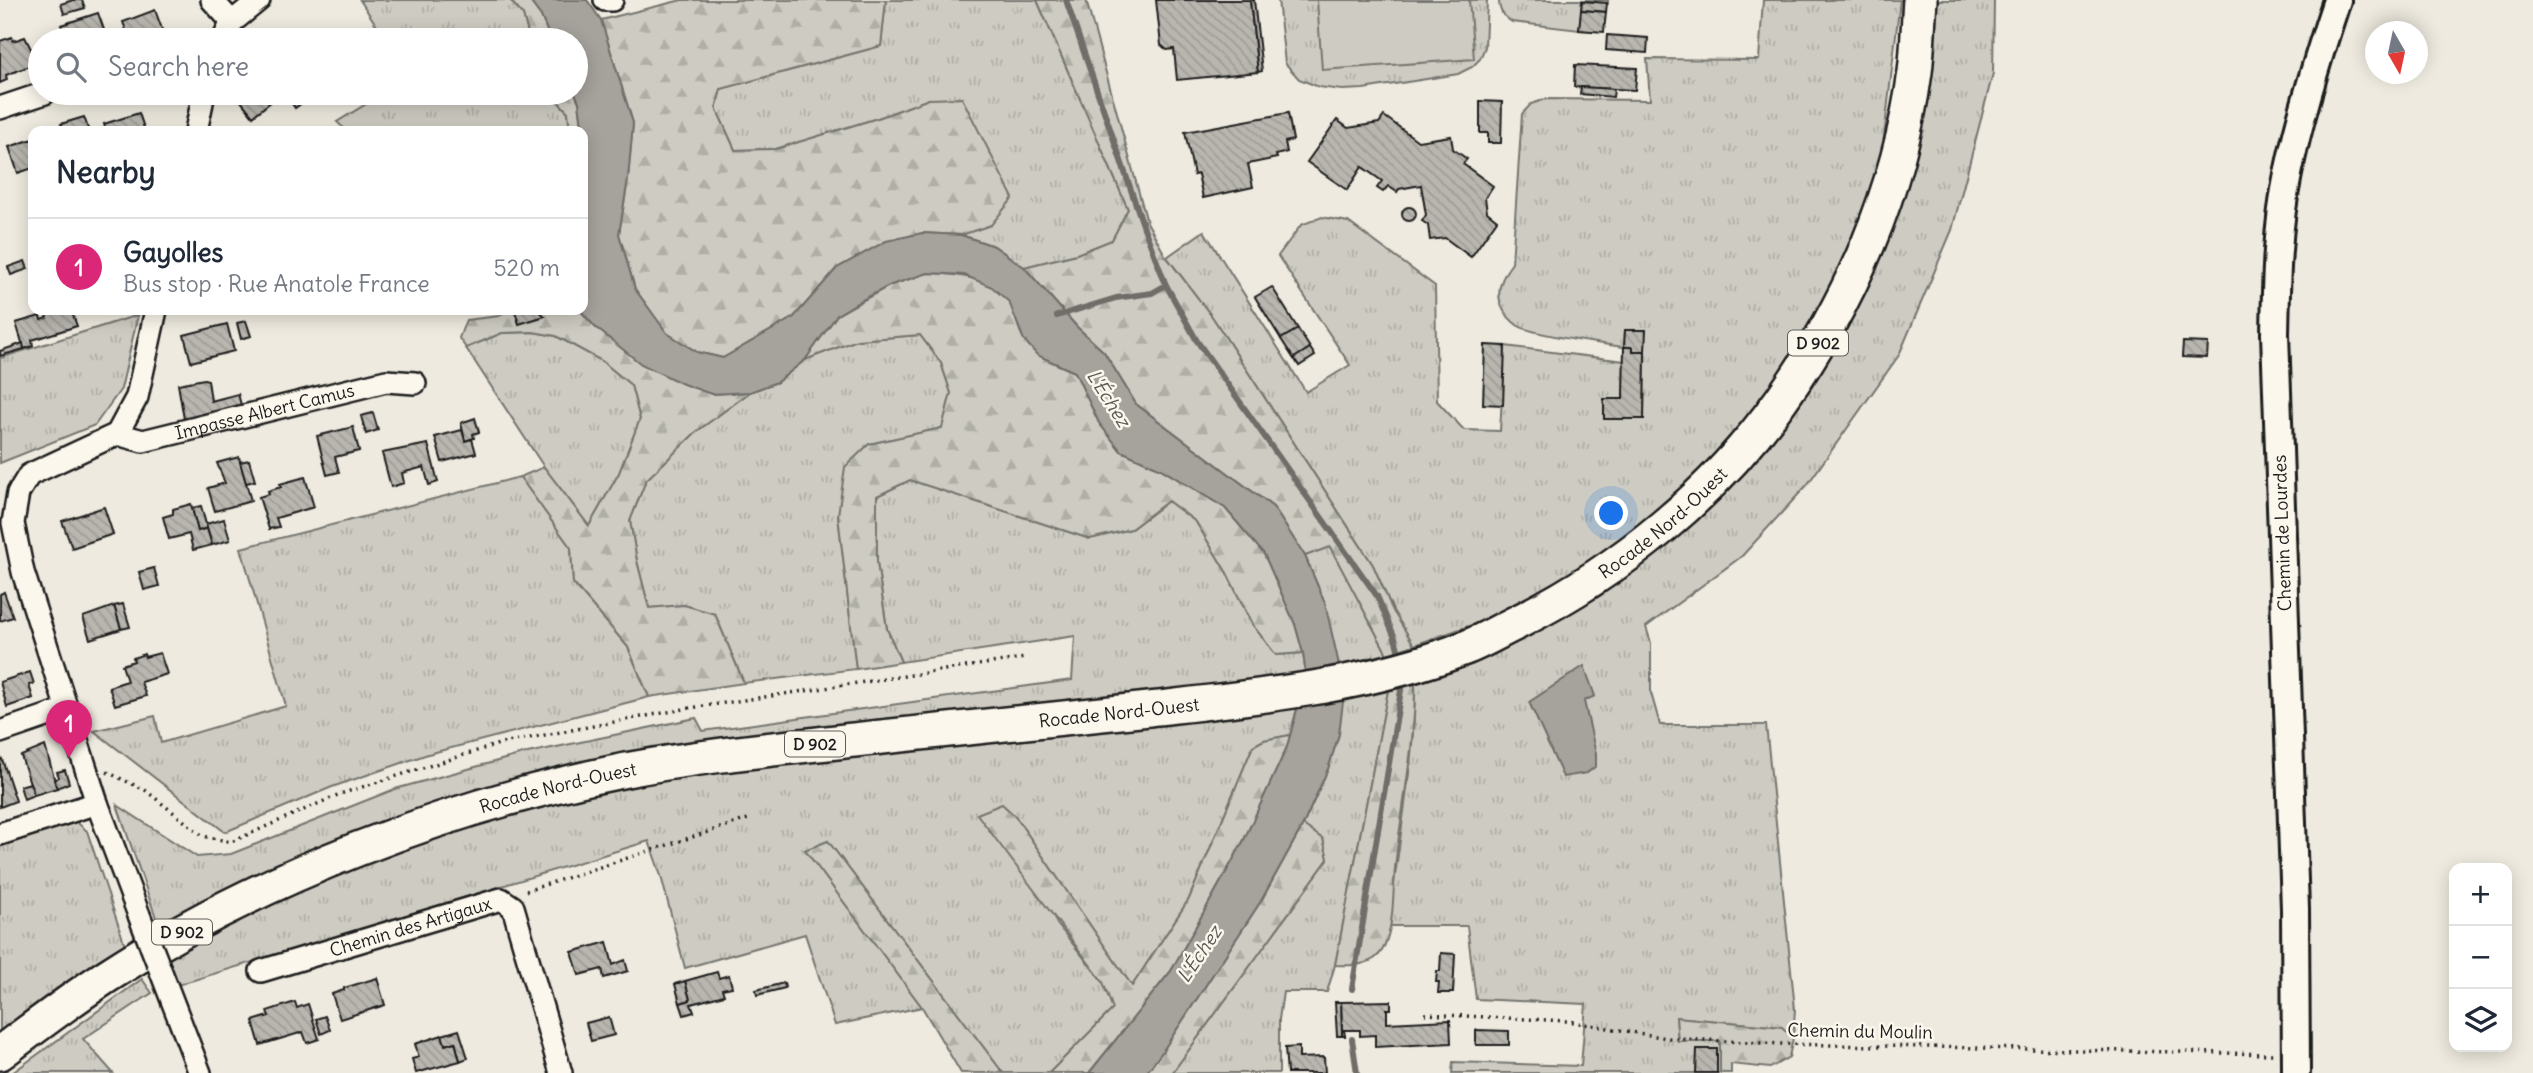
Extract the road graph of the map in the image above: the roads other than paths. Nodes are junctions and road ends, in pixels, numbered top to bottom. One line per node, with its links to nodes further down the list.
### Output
1 (212, 0): 7 (street)
2 (259, 0): 8 (street)
3 (605, 0): 4 (street)
4 (612, 0)
5 (1920, 0): 22 (main road, Rocade Nord-Ouest / D 902)
6 (2337, 0): 23 (street, Chemin de Lourdes)
7 (226, 28)
8 (231, 28)
9 (28, 99): 11 (street)
10 (201, 105): 12 (street)
11 (0, 108)
12 (197, 126)
13 (155, 315): 15 (street)
14 (415, 383): 15 (street, Impasse Albert Camus)
15 (117, 435): 16 (street)
16 (9, 551): 17 (street)
17 (66, 709): 18 (street); 19 (street)
18 (0, 732)
19 (96, 803): 20 (street); 24 (street, bridge)
20 (0, 834)
21 (261, 971): 25 (street, Chemin des Artigaux)
22 (1, 1053)
23 (2296, 1064)
24 (200, 1073)
25 (561, 1073)

